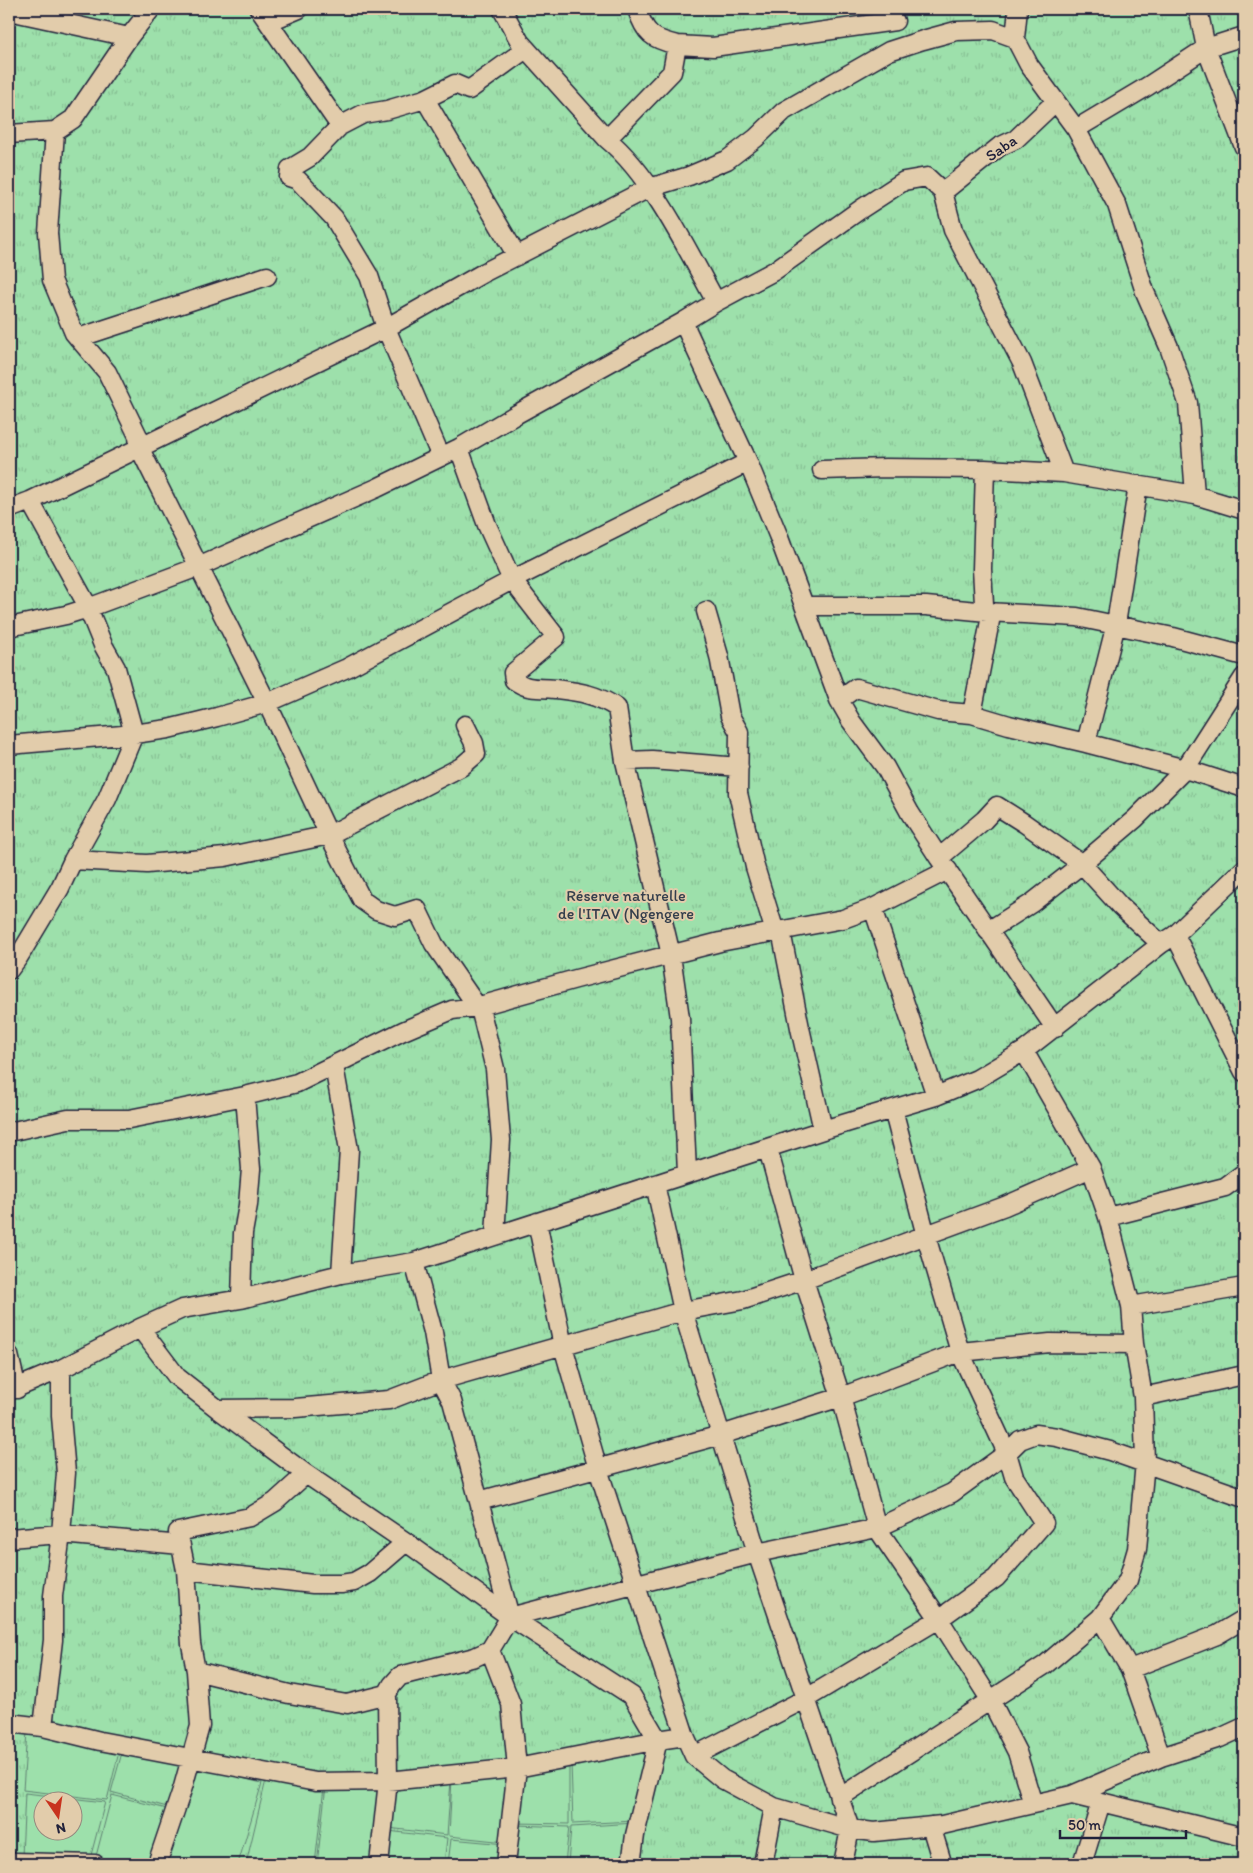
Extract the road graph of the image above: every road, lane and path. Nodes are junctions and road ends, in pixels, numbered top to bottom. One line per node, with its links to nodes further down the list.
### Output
1 (151, 9): 11 (street)
2 (299, 9): 8 (street)
3 (502, 9): 15 (street)
4 (637, 9): 13 (street)
5 (1018, 9): 12 (street)
6 (1198, 9): 14 (street)
7 (9, 11): 11 (street)
8 (264, 15): 19 (street)
9 (896, 15): 13 (street); 16 (street)
10 (1244, 36): 14 (street)
11 (129, 37): 21 (street)
12 (1015, 38): 16 (street); 18 (street)
13 (677, 45): 23 (street)
14 (1206, 48): 20 (street); 24 (street)
15 (526, 49): 17 (street); 23 (street)
16 (889, 51): 25 (street)
17 (425, 99): 19 (street); 27 (street)
18 (1055, 102): 20 (street); 26 (street, Saba)
19 (340, 126): 31 (street)
20 (1076, 128): 41 (street)
21 (55, 131): 22 (street); 32 (street)
22 (9, 134)
23 (607, 138): 25 (street)
24 (1244, 147)
25 (649, 188): 27 (street); 29 (street)
26 (943, 192): 29 (street); 39 (street)
27 (517, 256): 31 (street)
28 (267, 276): 32 (street)
29 (716, 302): 30 (street)
30 (683, 322): 34 (street); 36 (street)
31 (386, 328): 33 (street); 35 (street)
32 (78, 338): 33 (street)
33 (140, 447): 42 (street); 45 (street)
34 (459, 448): 35 (street); 46 (street)
35 (441, 457): 45 (street)
36 (748, 462): 46 (street); 47 (street)
37 (985, 469): 38 (street); 39 (street); 50 (street)
38 (822, 470)
39 (1064, 473): 40 (street)
40 (1138, 485): 41 (street); 51 (street)
41 (1195, 495): 44 (street)
42 (30, 501): 43 (street); 48 (street)
43 (9, 509)
44 (1244, 510)
45 (198, 567): 48 (street); 56 (street)
46 (512, 580): 56 (street); 62 (street)
47 (805, 606): 50 (street); 55 (street)
48 (88, 608): 52 (street); 59 (street)
49 (706, 610): 63 (street)
50 (987, 612): 51 (street); 57 (street)
51 (1116, 624): 53 (street); 60 (street)
52 (9, 627)
53 (1244, 656)
54 (1244, 677): 64 (street)
55 (839, 700): 57 (street); 68 (street)
56 (267, 703): 59 (street); 66 (street)
57 (972, 714): 60 (street)
58 (465, 725): 66 (street)
59 (134, 734): 61 (street); 67 (street)
60 (1086, 742): 64 (street)
61 (9, 745)
62 (626, 761): 63 (street); 75 (street)
63 (739, 767): 73 (street)
64 (1185, 769): 65 (street); 69 (street)
65 (1244, 788)
66 (329, 835): 67 (street); 77 (street)
67 (73, 860): 76 (street)
68 (943, 864): 69 (street); 71 (street); 72 (street)
69 (1082, 864): 72 (street); 74 (street)
70 (1244, 869): 74 (street)
71 (873, 908): 73 (street); 83 (street)
72 (988, 930): 78 (street)
73 (778, 932): 75 (street); 85 (street)
74 (1168, 939): 78 (street); 81 (street)
75 (671, 956): 77 (street); 89 (street)
76 (9, 970)
77 (476, 1007): 80 (street); 94 (street)
78 (1055, 1028): 79 (street)
79 (1024, 1051): 83 (street); 88 (street)
80 (334, 1066): 82 (street); 97 (street)
81 (1244, 1072)
82 (245, 1096): 86 (street); 100 (street)
83 (936, 1096): 84 (street)
84 (893, 1109): 85 (street); 95 (street)
85 (823, 1130): 87 (street)
86 (9, 1132)
87 (768, 1149): 89 (street); 98 (street)
88 (1091, 1168): 92 (street); 95 (street)
89 (687, 1173): 91 (street)
90 (1244, 1173): 92 (street)
91 (655, 1184): 93 (street); 102 (street)
92 (1108, 1216): 101 (street)
93 (537, 1222): 94 (street); 105 (street)
94 (495, 1235): 96 (street)
95 (926, 1236): 98 (street); 106 (street)
96 (414, 1262): 97 (street); 110 (street)
97 (341, 1274): 100 (street)
98 (804, 1280): 102 (street); 112 (street)
99 (1244, 1287): 101 (street)
100 (241, 1300): 103 (street)
101 (1131, 1306): 104 (street)
102 (684, 1311): 105 (street); 115 (street)
103 (140, 1328): 108 (street); 114 (street)
104 (1134, 1344): 106 (street); 113 (street)
105 (563, 1346): 110 (street); 118 (street)
106 (960, 1352): 112 (street); 116 (street)
107 (9, 1355): 111 (street)
108 (61, 1369): 111 (street); 123 (street)
109 (1244, 1375): 113 (street)
110 (441, 1380): 114 (street); 121 (street)
111 (13, 1390)
112 (841, 1397): 115 (street); 122 (street)
113 (1142, 1397): 117 (street)
114 (218, 1409): 119 (street)
115 (721, 1435): 118 (street); 127 (street)
116 (1007, 1452): 117 (street); 122 (street); 132 (street)
117 (1145, 1462): 120 (street); 131 (street)
118 (598, 1469): 121 (street); 129 (street)
119 (306, 1474): 125 (street); 126 (street)
120 (1244, 1498)
121 (480, 1501): 130 (street)
122 (878, 1528): 127 (street); 132 (street)
123 (61, 1534): 124 (street); 126 (street); 141 (street)
124 (9, 1538)
125 (406, 1542): 128 (street); 130 (street)
126 (181, 1545): 128 (street)
127 (757, 1552): 129 (street); 138 (street)
128 (186, 1570): 136 (street)
129 (634, 1584): 130 (street); 143 (street)
130 (510, 1616): 134 (street); 144 (street)
131 (1100, 1618): 135 (street); 139 (street)
132 (939, 1619): 138 (street); 139 (street)
133 (1244, 1619): 135 (street)
134 (490, 1650): 137 (street); 148 (street)
135 (1130, 1669): 146 (street)
136 (196, 1671): 137 (street); 147 (street)
137 (387, 1694): 149 (street)
138 (807, 1698): 145 (street); 151 (street)
139 (991, 1701): 151 (street); 153 (street)
140 (9, 1723): 141 (street)
141 (43, 1727): 147 (street)
142 (1244, 1727): 146 (street)
143 (685, 1736): 144 (street); 145 (street)
144 (658, 1740): 148 (street); 163 (street)
145 (694, 1756): 154 (street)
146 (1161, 1757): 150 (street)
147 (191, 1759): 149 (street); 160 (street)
148 (517, 1768): 149 (street); 162 (street)
149 (388, 1781): 161 (street)
150 (1072, 1794): 152 (street); 153 (street)
151 (839, 1798): 156 (street)
152 (1101, 1802): 157 (street); 167 (street)
153 (1033, 1804): 155 (street)
154 (774, 1807): 156 (street); 164 (street)
155 (931, 1826): 156 (street); 166 (street)
156 (850, 1829): 165 (street)
157 (1244, 1837)
158 (11, 1864): 159 (street)
159 (94, 1864)
160 (157, 1864)
161 (379, 1864)
162 (506, 1864)
163 (631, 1864)
164 (763, 1864)
165 (843, 1864)
166 (939, 1864)
167 (1082, 1864)

